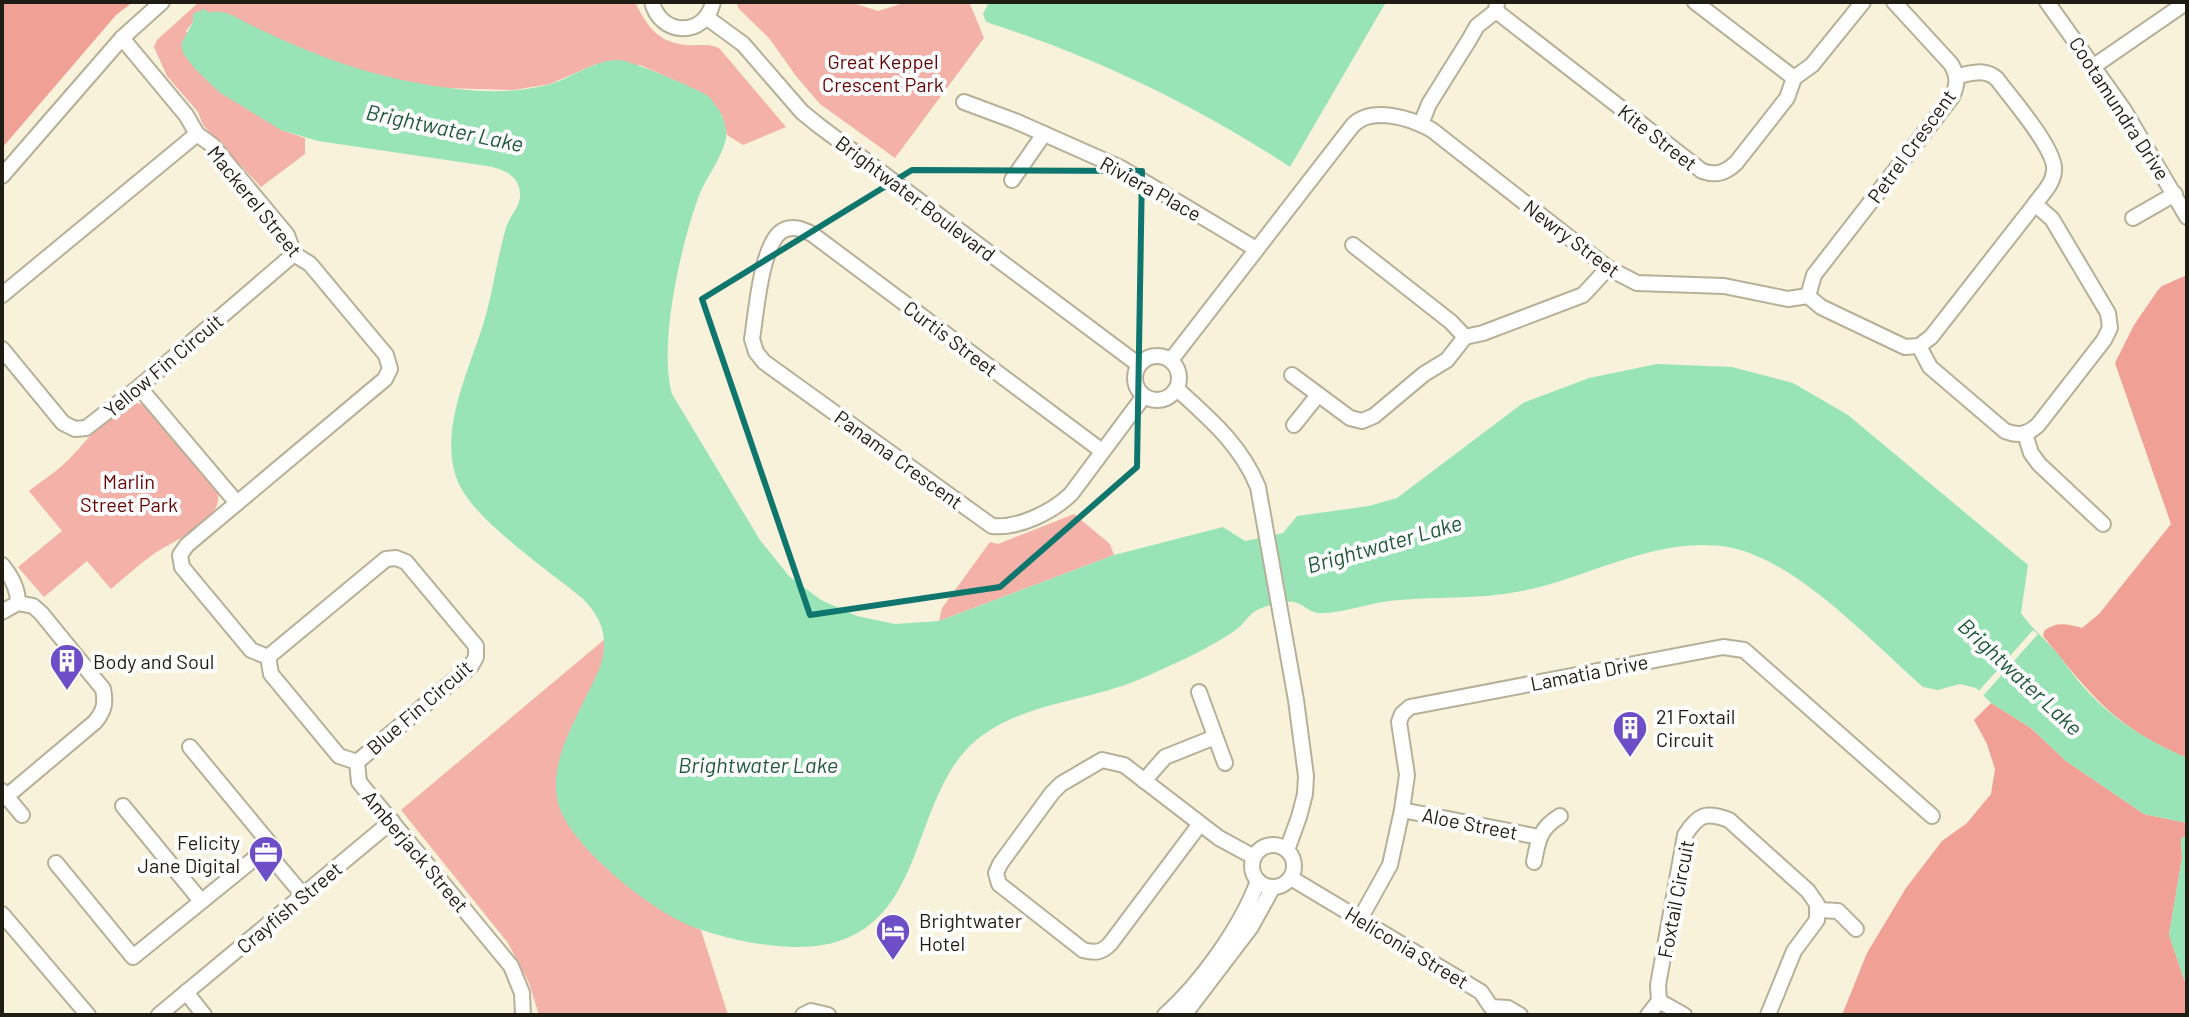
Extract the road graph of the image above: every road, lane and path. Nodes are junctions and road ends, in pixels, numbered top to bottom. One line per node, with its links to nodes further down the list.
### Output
1 (162, 2): 11 (street)
2 (713, 2): 10 (street)
3 (1695, 2): 14 (street)
4 (1863, 2): 14 (street, Kite Street)
5 (1894, 2): 13 (street, Petrel Crescent)
6 (2047, 2): 12 (street, Cootamundra Drive)
7 (2187, 2): 12 (street)
8 (651, 3): 10 (street)
9 (1497, 6): 14 (street, Kite Street); 16 (street)
10 (706, 17): 36 (street, Brightwater Boulevard)
11 (122, 38): 17 (street, Mackerel Street); 19 (street)
12 (2094, 66): 21 (street, Cootamundra Drive)
13 (1958, 76): 22 (street); 31 (street, Petrel Crescent)
14 (1794, 78)
15 (964, 102): 18 (street, Riviera Place)
16 (1421, 124): 27 (street, Newry Street); 29 (street, Newry Street)
17 (197, 134): 28 (street, Mackerel Street); 30 (street)
18 (1044, 134): 20 (street); 27 (street, Riviera Place)
19 (2, 176)
20 (1012, 180)
21 (2175, 194): 23 (street, Cootamundra Drive); 24 (street)
22 (2035, 204): 33 (street); 43 (street)
23 (2187, 217)
24 (2133, 218)
25 (799, 228): 44 (street, Curtis Street); 44 (street, Panama Crescent)
26 (1353, 245): 32 (street)
27 (1256, 249): 35 (street, Newry Street)
28 (294, 254): 38 (street, Yellow Fin Circuit); 45 (street, Mackerel Street)
29 (1608, 268): 31 (street, Newry Street); 32 (street)
30 (2, 295)
31 (1808, 296): 33 (street)
32 (1465, 337): 40 (street)
33 (1919, 346): 43 (street)
34 (2, 349): 38 (street, Yellow Fin Circuit)
35 (1171, 360): 36 (street); 39 (street)
36 (1139, 365): 41 (street)
37 (1292, 375): 40 (street)
38 (139, 387): 45 (street)
39 (1177, 389): 41 (street); 67 (street)
40 (1318, 395): 42 (street)
41 (1144, 396): 44 (street, Panama Crescent)
42 (1294, 425)
43 (2025, 434): 46 (street)
44 (1102, 451)
45 (237, 503): 50 (street, Mackerel Street)
46 (2103, 524)
47 (2, 565): 48 (street)
48 (18, 603): 49 (street); 57 (street)
49 (2, 612)
50 (268, 657): 54 (street); 54 (street, Blue Fin Circuit)
51 (1199, 692): 52 (street)
52 (1215, 737): 55 (street); 56 (street)
53 (190, 747): 66 (street)
54 (357, 762): 63 (street, Amberjack Street)
55 (1225, 763)
56 (1144, 781): 64 (street); 64 (street)
57 (4, 793): 60 (street)
58 (123, 806): 75 (street)
59 (1402, 810): 62 (street, Lamatia Drive); 65 (street, Aloe Street); 78 (street, Lamatia Drive)
60 (22, 815)
61 (1560, 816): 65 (street)
62 (1932, 816)
63 (392, 821): 74 (street, Crayfish Street); 86 (street, Amberjack Street)
64 (1200, 824): 68 (street)
65 (1539, 837): 69 (street)
66 (265, 850): 74 (street); 75 (street)
67 (1287, 850): 68 (street); 71 (street)
68 (1254, 857): 72 (street)
69 (1534, 862)
70 (56, 863): 75 (street)
71 (1291, 878): 73 (street); 78 (street, Heliconia Street)
72 (1258, 881): 73 (street); 89 (street)
73 (1273, 887): 90 (street)
74 (303, 895): 80 (street, Crayfish Street)
75 (201, 901)
76 (1819, 910): 79 (street, Foxtail Circuit); 81 (street, Foxtail Circuit); 94 (street)
77 (2, 914): 83 (street)
78 (1360, 919): 82 (street, Heliconia Street)
79 (1856, 929)
80 (186, 992): 84 (street, Crayfish Street); 85 (street)
81 (1659, 1001): 92 (street); 93 (street)
82 (1489, 1011): 91 (street, Heliconia Street)
83 (88, 1015)
84 (159, 1015)
85 (204, 1015)
86 (523, 1015)
87 (803, 1015): 88 (street)
88 (828, 1015)
89 (1165, 1015)
90 (1184, 1015)
91 (1520, 1015)
92 (1648, 1015)
93 (1684, 1015)
94 (1768, 1015)

